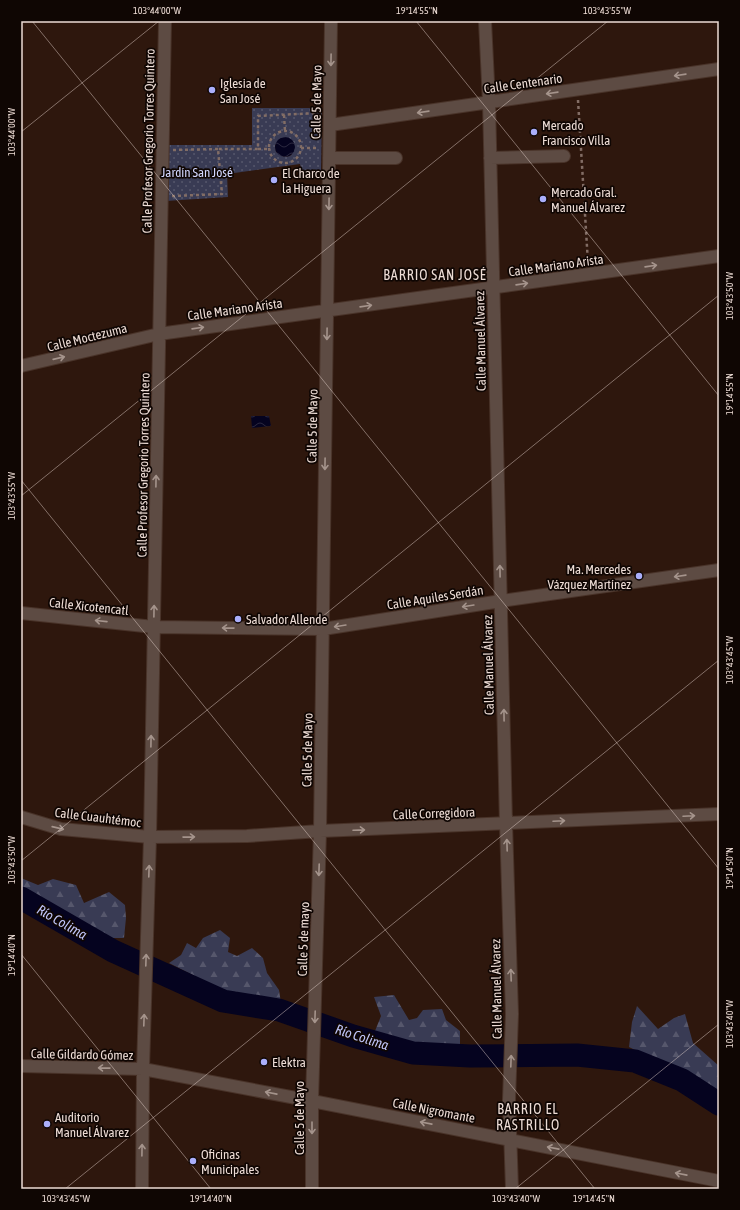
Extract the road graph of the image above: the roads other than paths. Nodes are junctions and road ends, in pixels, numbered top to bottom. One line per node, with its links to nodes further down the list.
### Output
1 (165, 21): 14 (street, Calle Profesor Gregorio Torres Quintero)
2 (332, 21): 6 (street, Calle 5 de Mayo, one-way to 6)
3 (485, 21): 5 (street, Calle Manuel Álvarez)
4 (719, 69): 5 (street, Calle Centenario, one-way to 5)
5 (489, 102): 6 (street, Calle Centenario, one-way to 6); 10 (street, Calle Manuel Álvarez)
6 (330, 125): 7 (street, Calle 5 de Mayo)
7 (330, 153): 9 (street); 13 (street, Calle 5 de Mayo, one-way to 13)
8 (564, 156): 10 (street)
9 (396, 158)
10 (490, 158): 12 (street, Calle Manuel Álvarez)
11 (719, 256): 12 (street, Calle Mariano Arista, one-way to 11)
12 (493, 288): 13 (street, Calle Mariano Arista, one-way to 12); 17 (street, Calle Manuel Álvarez, one-way to 12)
13 (327, 311): 14 (street, Calle Mariano Arista, one-way to 13); 20 (street, Calle 5 de Mayo, one-way to 20)
14 (159, 334): 15 (street, Calle Moctezuma, one-way to 14); 19 (street, Calle Profesor Gregorio Torres Quintero, one-way to 14)
15 (21, 366)
16 (719, 570): 17 (street, Calle Aquiles Serdán, one-way to 17)
17 (501, 600): 20 (street, Calle Aquiles Serdán, one-way to 20); 23 (street, Calle Manuel Álvarez, one-way to 17)
18 (21, 613): 19 (street, Calle Xicotencatl, one-way to 18)
19 (154, 627): 20 (street, Calle Aquiles Serdán, one-way to 19); 25 (street, Calle Profesor Gregorio Torres Quintero, one-way to 19)
20 (323, 628): 24 (street, Calle 5 de Mayo)
21 (719, 814): 23 (street, Calle Corregidora, one-way to 21)
22 (21, 818): 25 (street, Calle Cuauhtémoc, one-way to 25)
23 (506, 824): 24 (street, Calle Corregidora, one-way to 23); 30 (street, Calle Manuel Álvarez, one-way to 23)
24 (320, 832): 25 (street, Calle Corregidora, one-way to 24); 26 (street, Calle 5 de mayo, one-way to 26)
25 (150, 837): 28 (street, Calle Profesor Gregorio Torres Quintero, one-way to 25)
26 (314, 1047): 29 (street, Calle 5 de Mayo)
27 (21, 1066): 28 (street, Calle Gildardo Gómez, one-way to 27)
28 (143, 1069): 29 (street, Calle Nigromante, one-way to 28); 32 (street, Calle Profesor Gregorio Torres Quintero, one-way to 28)
29 (312, 1101): 30 (street, Calle Nigromante, one-way to 29); 33 (street, Calle 5 de Mayo, one-way to 33)
30 (511, 1139): 31 (street, Calle Nigromante, one-way to 30); 34 (street, Calle Manuel Álvarez)
31 (719, 1181)
32 (142, 1189)
33 (312, 1189)
34 (512, 1189)

